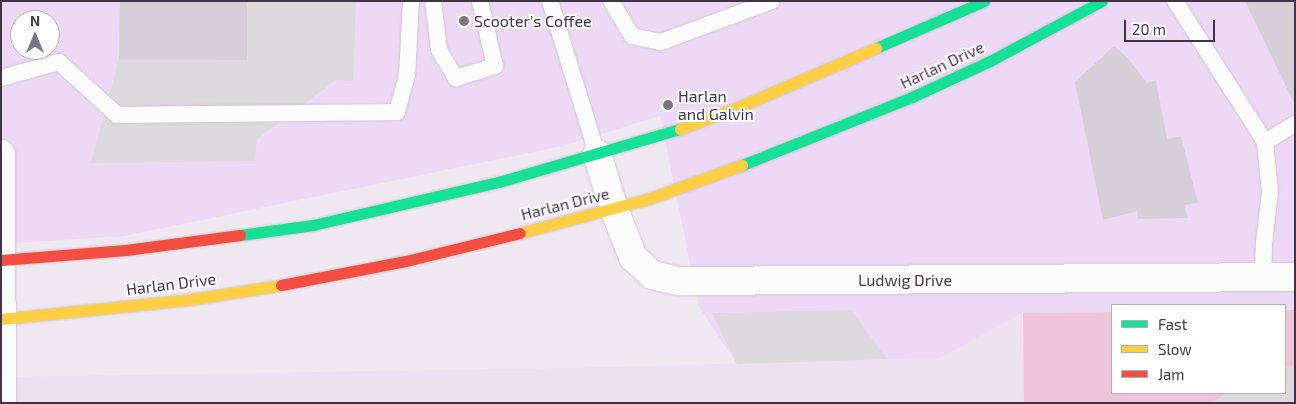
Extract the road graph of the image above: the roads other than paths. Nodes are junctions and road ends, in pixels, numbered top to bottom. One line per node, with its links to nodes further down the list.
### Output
1 (411, 1): 10 (lane)
2 (433, 1): 3 (lane)
3 (480, 1)
4 (550, 1): 14 (lane)
5 (611, 1): 6 (lane)
6 (772, 1)
7 (984, 1): 14 (main road)
8 (1102, 1): 15 (main road, Harlan Drive)
9 (1175, 1): 12 (lane)
10 (1, 78)
11 (1295, 124): 12 (lane)
12 (1265, 142): 17 (lane)
13 (1, 154): 16 (street)
14 (597, 154): 15 (street, Ludwig Drive); 16 (main road)
15 (614, 209): 17 (street, Ludwig Drive); 19 (main road, Harlan Drive)
16 (2, 260): 19 (street)
17 (1263, 276): 18 (street, Ludwig Drive)
18 (1295, 277)
19 (2, 319): 20 (street)
20 (2, 403)

